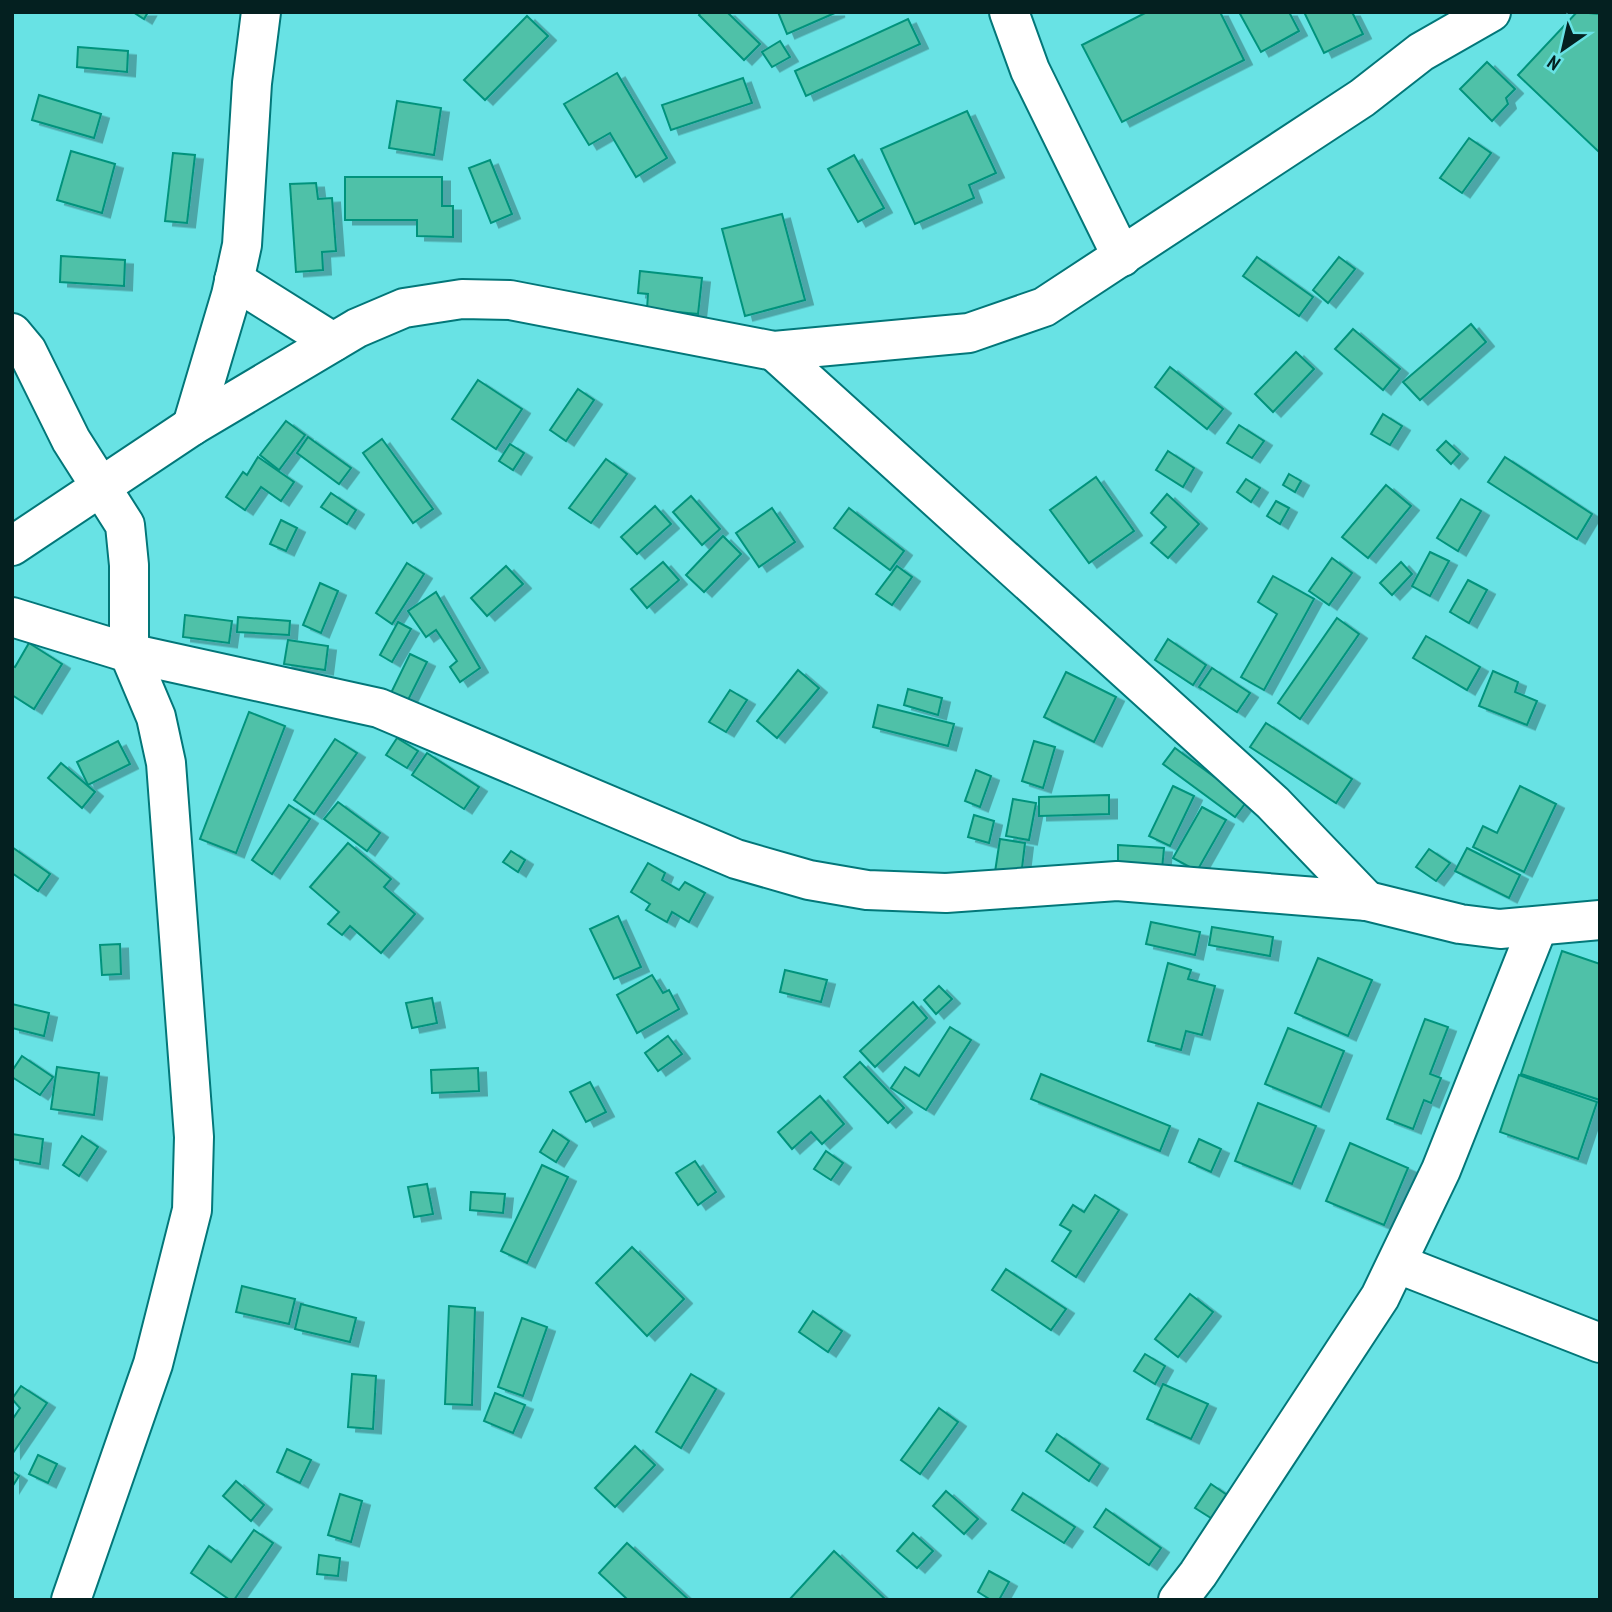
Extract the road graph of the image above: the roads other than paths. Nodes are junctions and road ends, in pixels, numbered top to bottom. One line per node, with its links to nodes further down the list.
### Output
1 (261, 12): 5 (street)
2 (1009, 12): 4 (street)
3 (1490, 12): 4 (street)
4 (1122, 257): 8 (street)
5 (234, 279): 7 (street); 9 (street)
6 (12, 333): 10 (street)
7 (334, 342): 8 (street); 9 (street)
8 (774, 351): 14 (street)
9 (192, 426): 10 (street)
10 (102, 489): 11 (street); 13 (street)
11 (12, 546)
12 (12, 617): 13 (street)
13 (129, 653): 14 (street); 19 (street)
14 (1367, 901): 16 (street)
15 (1600, 920): 16 (street)
16 (1538, 926): 20 (street)
17 (1411, 1269): 18 (street)
18 (1600, 1343)
19 (71, 1600)
20 (1178, 1600)

